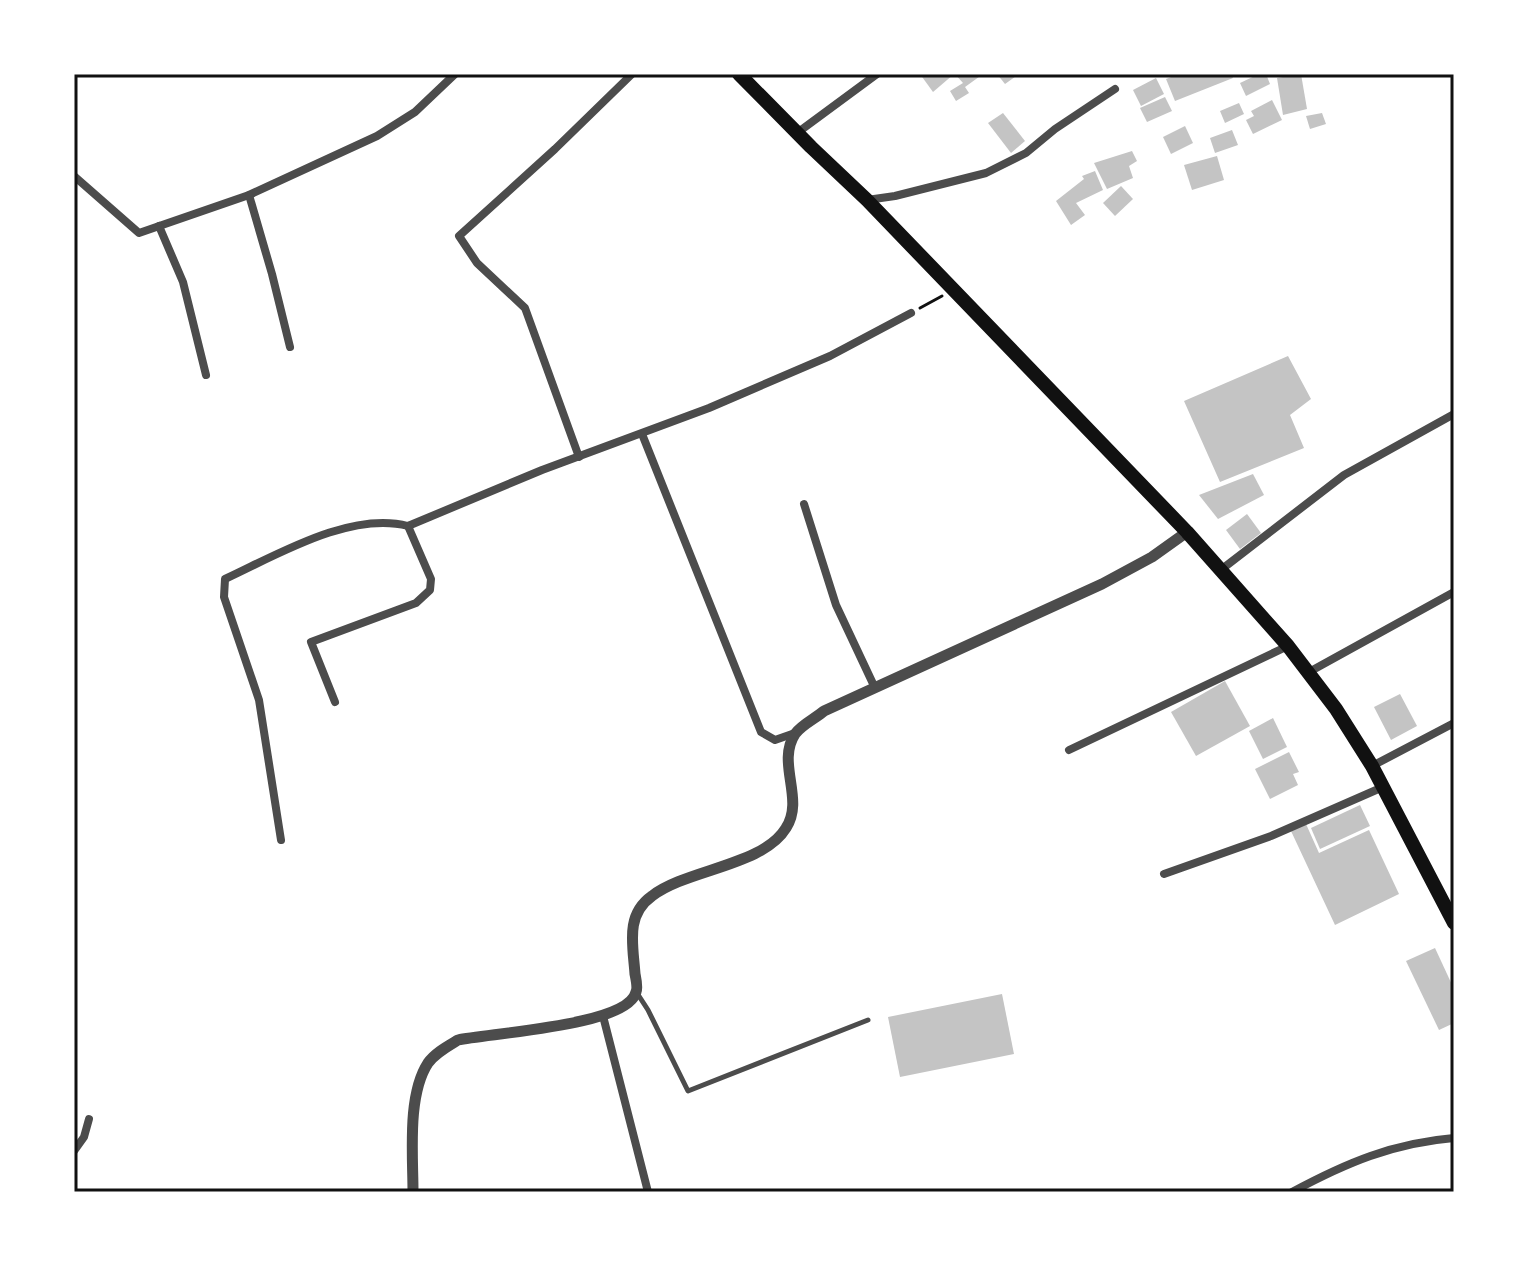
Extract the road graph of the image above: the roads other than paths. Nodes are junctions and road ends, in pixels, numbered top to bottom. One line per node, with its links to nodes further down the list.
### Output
1 (632, 74): 16 (street)
2 (739, 74): 6 (main road)
3 (877, 74): 6 (street)
4 (452, 75): 8 (street)
5 (1115, 89): 9 (street)
6 (797, 133): 9 (main road)
7 (74, 176): 10 (street)
8 (249, 195): 10 (street); 12 (street)
9 (867, 200): 19 (main road)
10 (159, 226): 13 (street)
11 (911, 313): 15 (street)
12 (290, 347)
13 (206, 375)
14 (1454, 414): 20 (street)
15 (642, 434): 16 (street); 27 (street)
16 (579, 457): 18 (street)
17 (804, 504): 24 (street)
18 (408, 526): 25 (street); 31 (street)
19 (1187, 532): 20 (main road); 24 (street)
20 (1222, 569): 22 (main road)
21 (1454, 592): 23 (street)
22 (1288, 646): 23 (main road); 28 (street)
23 (1309, 672): 29 (main road)
24 (875, 688): 27 (street)
25 (335, 702)
26 (1454, 723): 29 (street)
27 (796, 732): 34 (street)
28 (1069, 750)
29 (1372, 766): 30 (main road)
30 (1384, 787): 32 (street); 33 (main road)
31 (281, 840)
32 (1164, 874)
33 (1454, 923)
34 (636, 993): 35 (street); 36 (lane)
35 (603, 1016): 40 (street); 41 (street)
36 (868, 1020)
37 (89, 1119): 39 (street)
38 (1454, 1138): 42 (street)
39 (74, 1151)
40 (413, 1192)
41 (648, 1192)
42 (1292, 1192)

